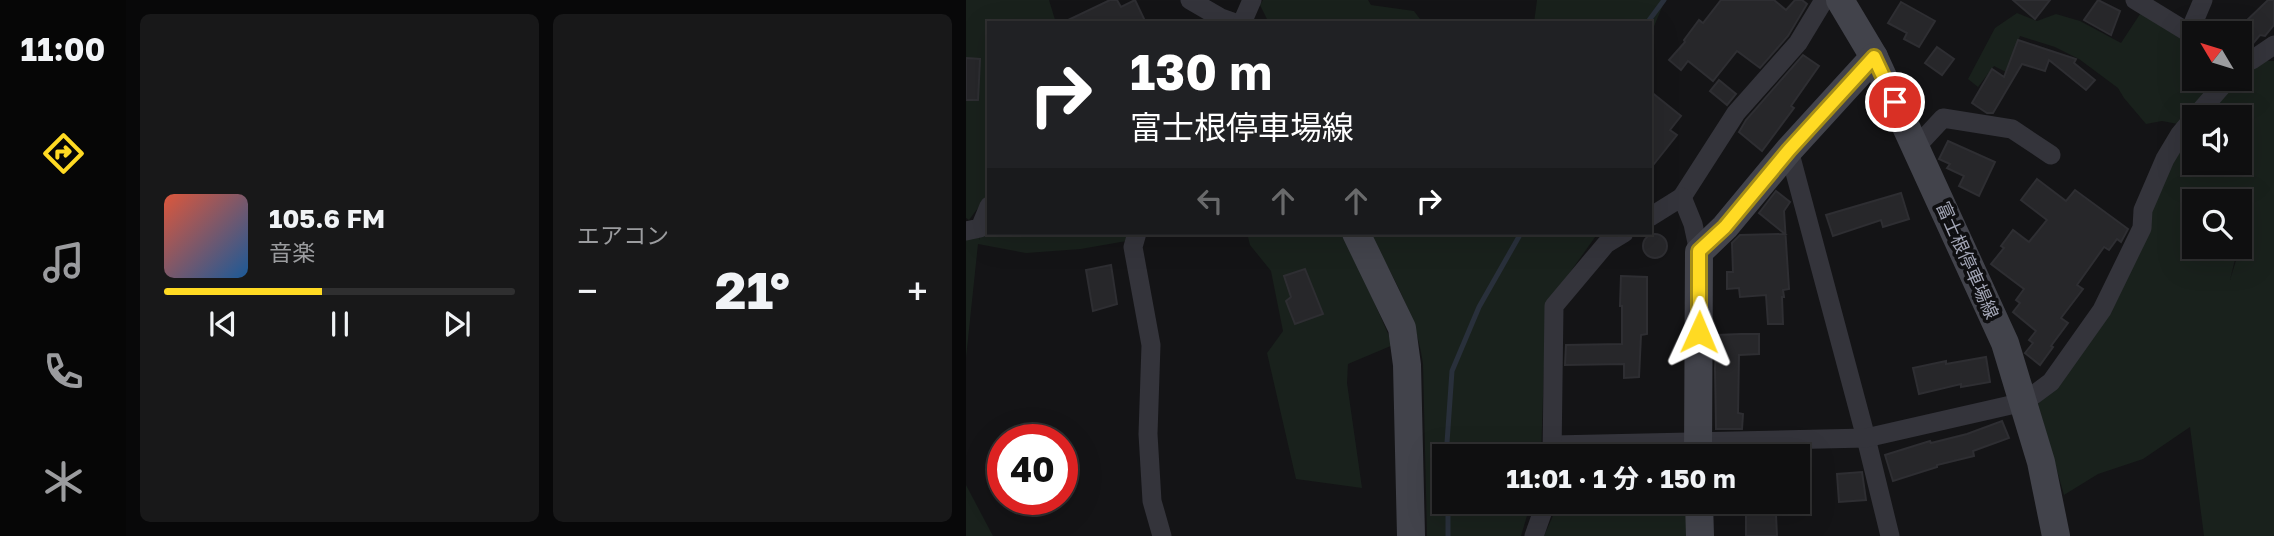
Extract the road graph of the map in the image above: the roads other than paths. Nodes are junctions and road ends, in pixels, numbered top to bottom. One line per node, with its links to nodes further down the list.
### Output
1 (1190, 0): 7 (street)
2 (1252, 0): 8 (street)
3 (1824, 0): 20 (street)
4 (1840, 0): 12 (street, 富士根停車場線)
5 (2135, 0): 10 (street)
6 (2203, 0): 9 (street)
7 (1225, 21)
8 (1243, 21)
9 (2196, 21)
10 (2182, 29)
11 (2274, 45): 13 (street)
12 (1874, 57): 17 (street, 富士根停車場線); 18 (street)
13 (2252, 60)
14 (2217, 91): 15 (street)
15 (2205, 105)
16 (2182, 132): 28 (street)
17 (1916, 147): 19 (street); 28 (street, 富士根停車場線)
18 (1789, 150): 27 (street); 29 (street)
19 (2052, 155)
20 (1682, 197): 22 (street); 27 (street)
21 (987, 211): 23 (street)
22 (1652, 216)
23 (966, 231)
24 (1136, 235): 35 (street)
25 (1357, 235): 36 (street)
26 (1620, 235): 30 (street)
27 (1699, 251): 31 (street)
28 (2024, 402): 29 (street); 40 (street, 富士根停車場線)
29 (1866, 438): 32 (street); 39 (street)
30 (1553, 444)
31 (1698, 444)
32 (1774, 444)
33 (1542, 514): 37 (street)
34 (1699, 514): 38 (street)
35 (1162, 536)
36 (1411, 536)
37 (1534, 536)
38 (1700, 536)
39 (1890, 536)
40 (2056, 536)

